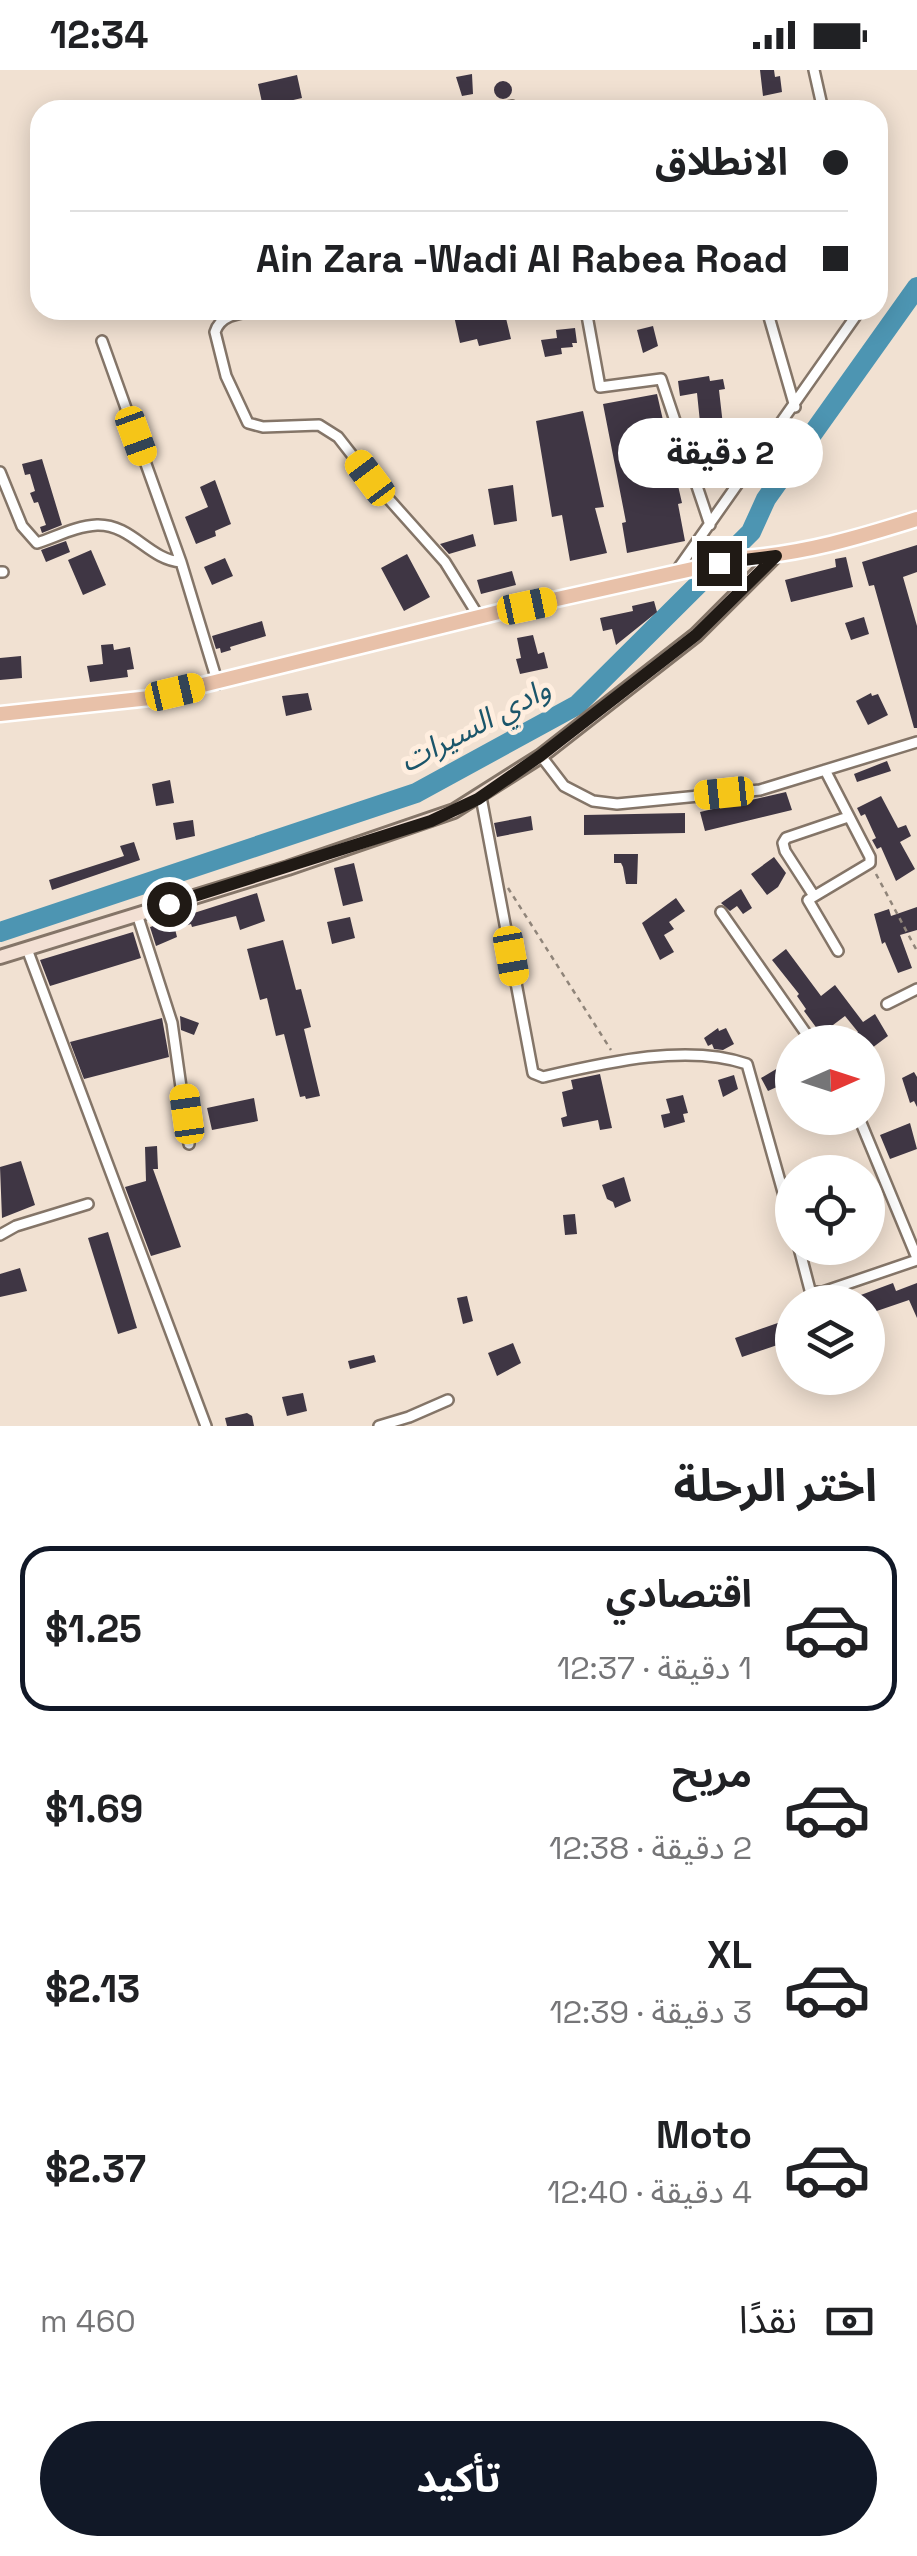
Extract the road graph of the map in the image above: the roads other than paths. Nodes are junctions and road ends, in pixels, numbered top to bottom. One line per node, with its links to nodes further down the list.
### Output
1 (814, 70): 2 (street)
2 (822, 100)
3 (224, 320): 15 (street)
4 (588, 320): 11 (street)
5 (771, 320): 8 (street)
6 (853, 320): 8 (street)
7 (102, 342): 13 (street)
8 (795, 407): 11 (street)
9 (0, 472): 13 (street)
10 (917, 519): 12 (main road)
11 (710, 525): 14 (street)
12 (776, 556): 14 (main road); 19 (main road)
13 (181, 562): 16 (street)
14 (675, 573): 15 (main road)
15 (478, 617): 16 (main road)
16 (218, 684): 17 (main road)
17 (0, 714)
18 (917, 742): 20 (street)
19 (540, 756): 20 (street); 21 (main road)
20 (824, 770): 22 (street)
21 (481, 797): 25 (main road); 34 (street)
22 (848, 817): 23 (street); 23 (street)
23 (814, 896): 27 (street)
24 (721, 912): 31 (street)
25 (137, 914): 26 (main road); 33 (street)
26 (27, 949): 28 (main road); 40 (street)
27 (838, 951)
28 (0, 957)
29 (917, 989): 30 (street)
30 (887, 1004)
31 (800, 1025)
32 (866, 1135): 37 (street)
33 (190, 1144)
34 (775, 1162)
35 (88, 1204): 36 (street)
36 (0, 1235)
37 (917, 1259): 38 (street)
38 (803, 1265)
39 (448, 1400): 41 (street)
40 (206, 1426)
41 (378, 1426)

